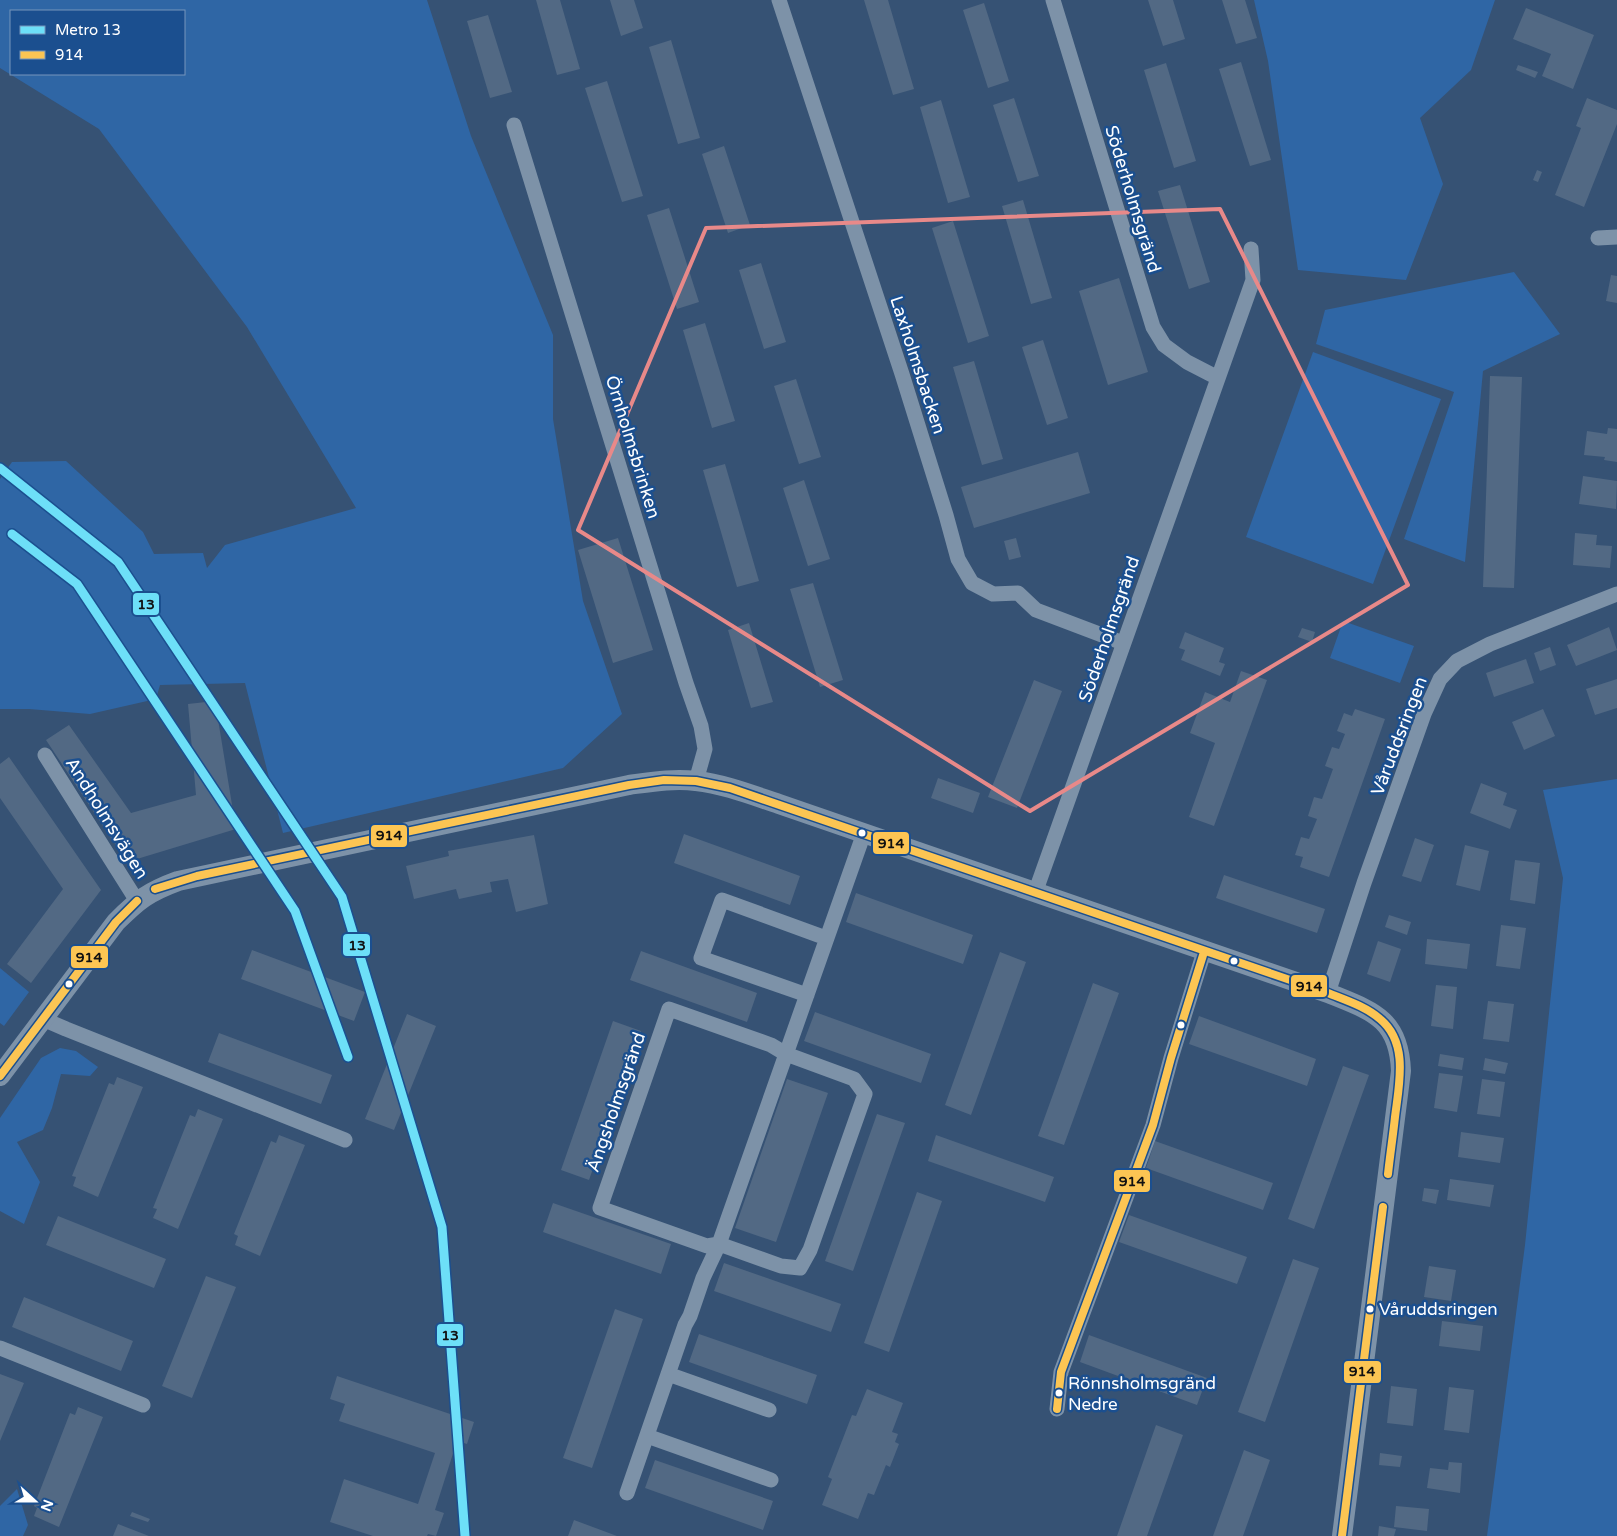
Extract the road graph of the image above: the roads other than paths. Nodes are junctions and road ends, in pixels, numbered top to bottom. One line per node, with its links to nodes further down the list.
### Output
1 (779, 0): 9 (street, Laxholmsbacken)
2 (1053, 0): 7 (street, Söderholmsgränd)
3 (514, 125): 11 (street, Örnholmsbrinken)
4 (1617, 237): 5 (street)
5 (1598, 238)
6 (1251, 249): 7 (street, Söderholmsgränd)
7 (1218, 378): 9 (street, Söderholmsgränd)
8 (1617, 594): 17 (street, Våruddsringen)
9 (1123, 644): 13 (street, Söderholmsgränd)
10 (45, 755): 14 (street, Andholmsvägen)
11 (696, 781): 12 (street); 14 (street)
12 (864, 833): 13 (street); 15 (street)
13 (1035, 893): 16 (street)
14 (137, 901): 19 (street)
15 (826, 938): 18 (street); 18 (street)
16 (1204, 952): 17 (street); 27 (street)
17 (1328, 993): 32 (street)
18 (806, 995): 20 (street)
19 (43, 1019): 21 (street); 22 (street)
20 (786, 1054): 23 (street); 23 (street, Ängsholmsgränd); 23 (street, Ängsholmsgränd)
21 (0, 1076)
22 (346, 1140)
23 (719, 1244): 25 (street)
24 (0, 1348): 26 (street)
25 (668, 1374): 28 (street); 29 (street)
26 (144, 1405)
27 (1058, 1409)
28 (769, 1410)
29 (647, 1436): 30 (street); 31 (street)
30 (771, 1480)
31 (627, 1493)
32 (1342, 1536)

